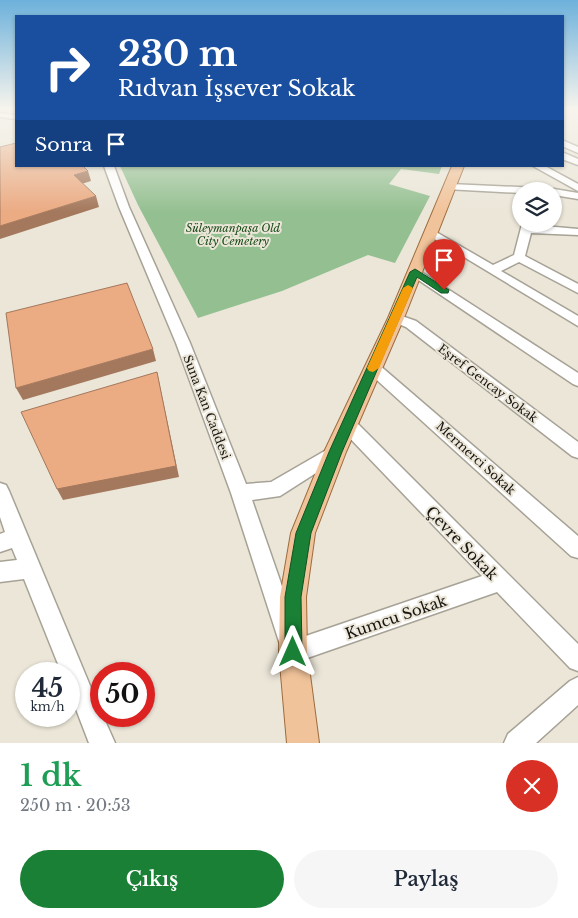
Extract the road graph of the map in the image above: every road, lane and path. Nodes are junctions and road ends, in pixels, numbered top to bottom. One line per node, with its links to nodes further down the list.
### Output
1 (564, 144): 2 (street)
2 (578, 150)
3 (564, 156): 4 (street)
4 (578, 162)
5 (109, 167): 31 (street, Suna Kan Caddesi)
6 (458, 167): 8 (main road)
7 (540, 167): 9 (street)
8 (450, 187): 10 (street); 16 (main road)
9 (578, 188)
10 (512, 190)
11 (562, 193): 12 (street)
12 (578, 196)
13 (562, 230): 15 (street)
14 (525, 232): 17 (street)
15 (578, 232)
16 (432, 234): 18 (street); 19 (main road)
17 (519, 257): 18 (street); 20 (street)
18 (493, 270): 24 (street)
19 (415, 272): 23 (main road); 26 (street)
20 (555, 277): 21 (street); 22 (street)
21 (578, 278)
22 (578, 289)
23 (396, 318): 25 (main road); 28 (street, Eşref Gencay Sokak)
24 (578, 322)
25 (373, 368): 27 (main road); 33 (street, Mermerci Sokak)
26 (578, 380)
27 (348, 425): 29 (main road); 36 (street, Çevre Sokak)
28 (578, 451)
29 (335, 452): 31 (street); 37 (main road)
30 (0, 491): 32 (street)
31 (240, 493): 37 (street, Suna Kan Caddesi)
32 (8, 540): 34 (street)
33 (578, 549)
34 (30, 569): 35 (street); 40 (street)
35 (0, 572)
36 (499, 581): 37 (street, Kumcu Sokak); 38 (street, Çevre Sokak)
37 (293, 652): 41 (main road)
38 (578, 660)
39 (578, 689): 42 (street)
40 (102, 743)
41 (303, 743)
42 (517, 743)

